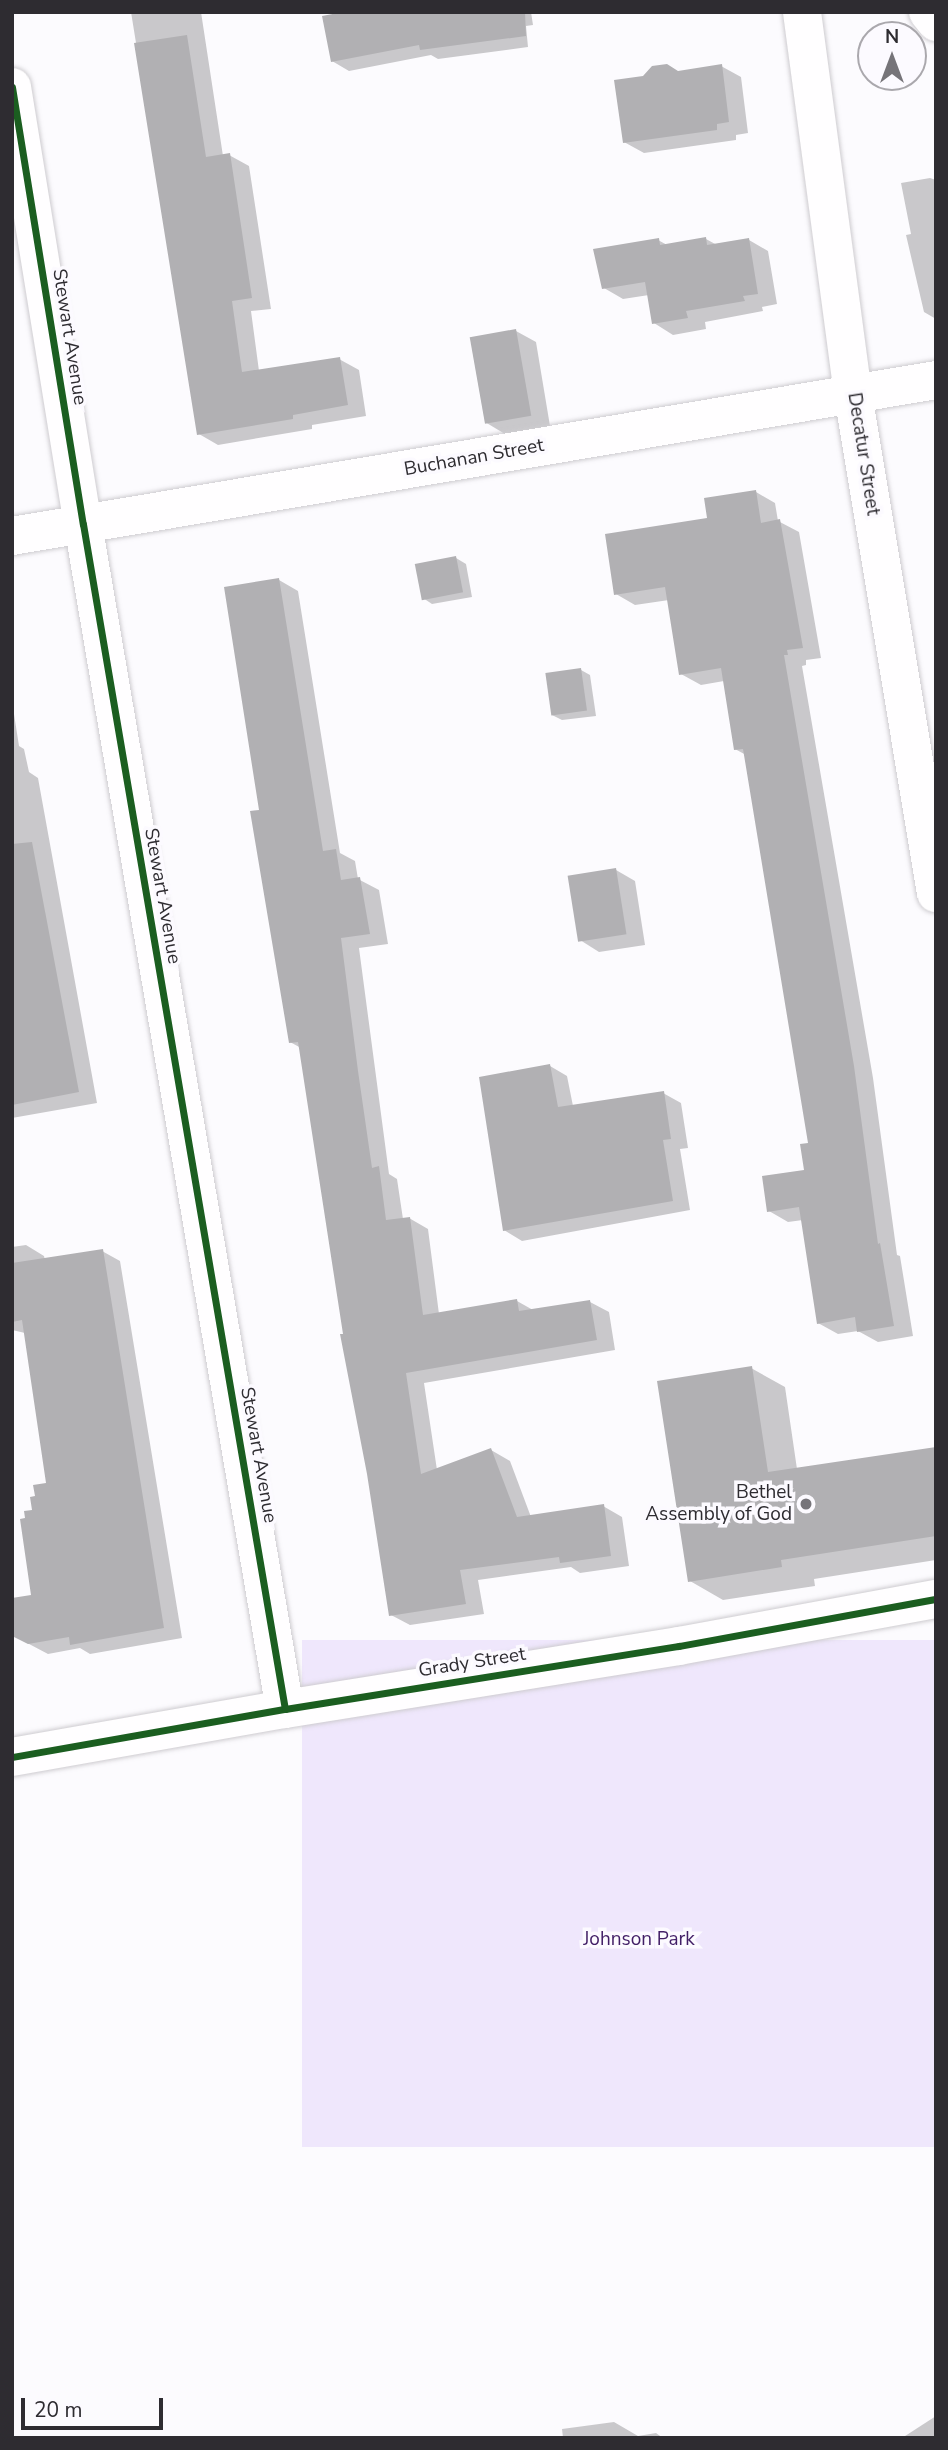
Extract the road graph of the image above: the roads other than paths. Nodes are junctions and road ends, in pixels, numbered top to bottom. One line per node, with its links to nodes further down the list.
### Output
1 (802, 12): 6 (street, Decatur Street)
2 (928, 12): 3 (street)
3 (936, 22)
4 (12, 87): 7 (street, Stewart Avenue)
5 (936, 380): 6 (street, Buchanan Street)
6 (853, 394): 7 (street, Buchanan Street); 9 (street, Decatur Street)
7 (83, 524): 8 (street, Buchanan Street); 11 (street, Stewart Avenue)
8 (12, 536)
9 (936, 893)
10 (936, 1599): 11 (street, Grady Street)
11 (285, 1709): 12 (street, Grady Street)
12 (12, 1757)

